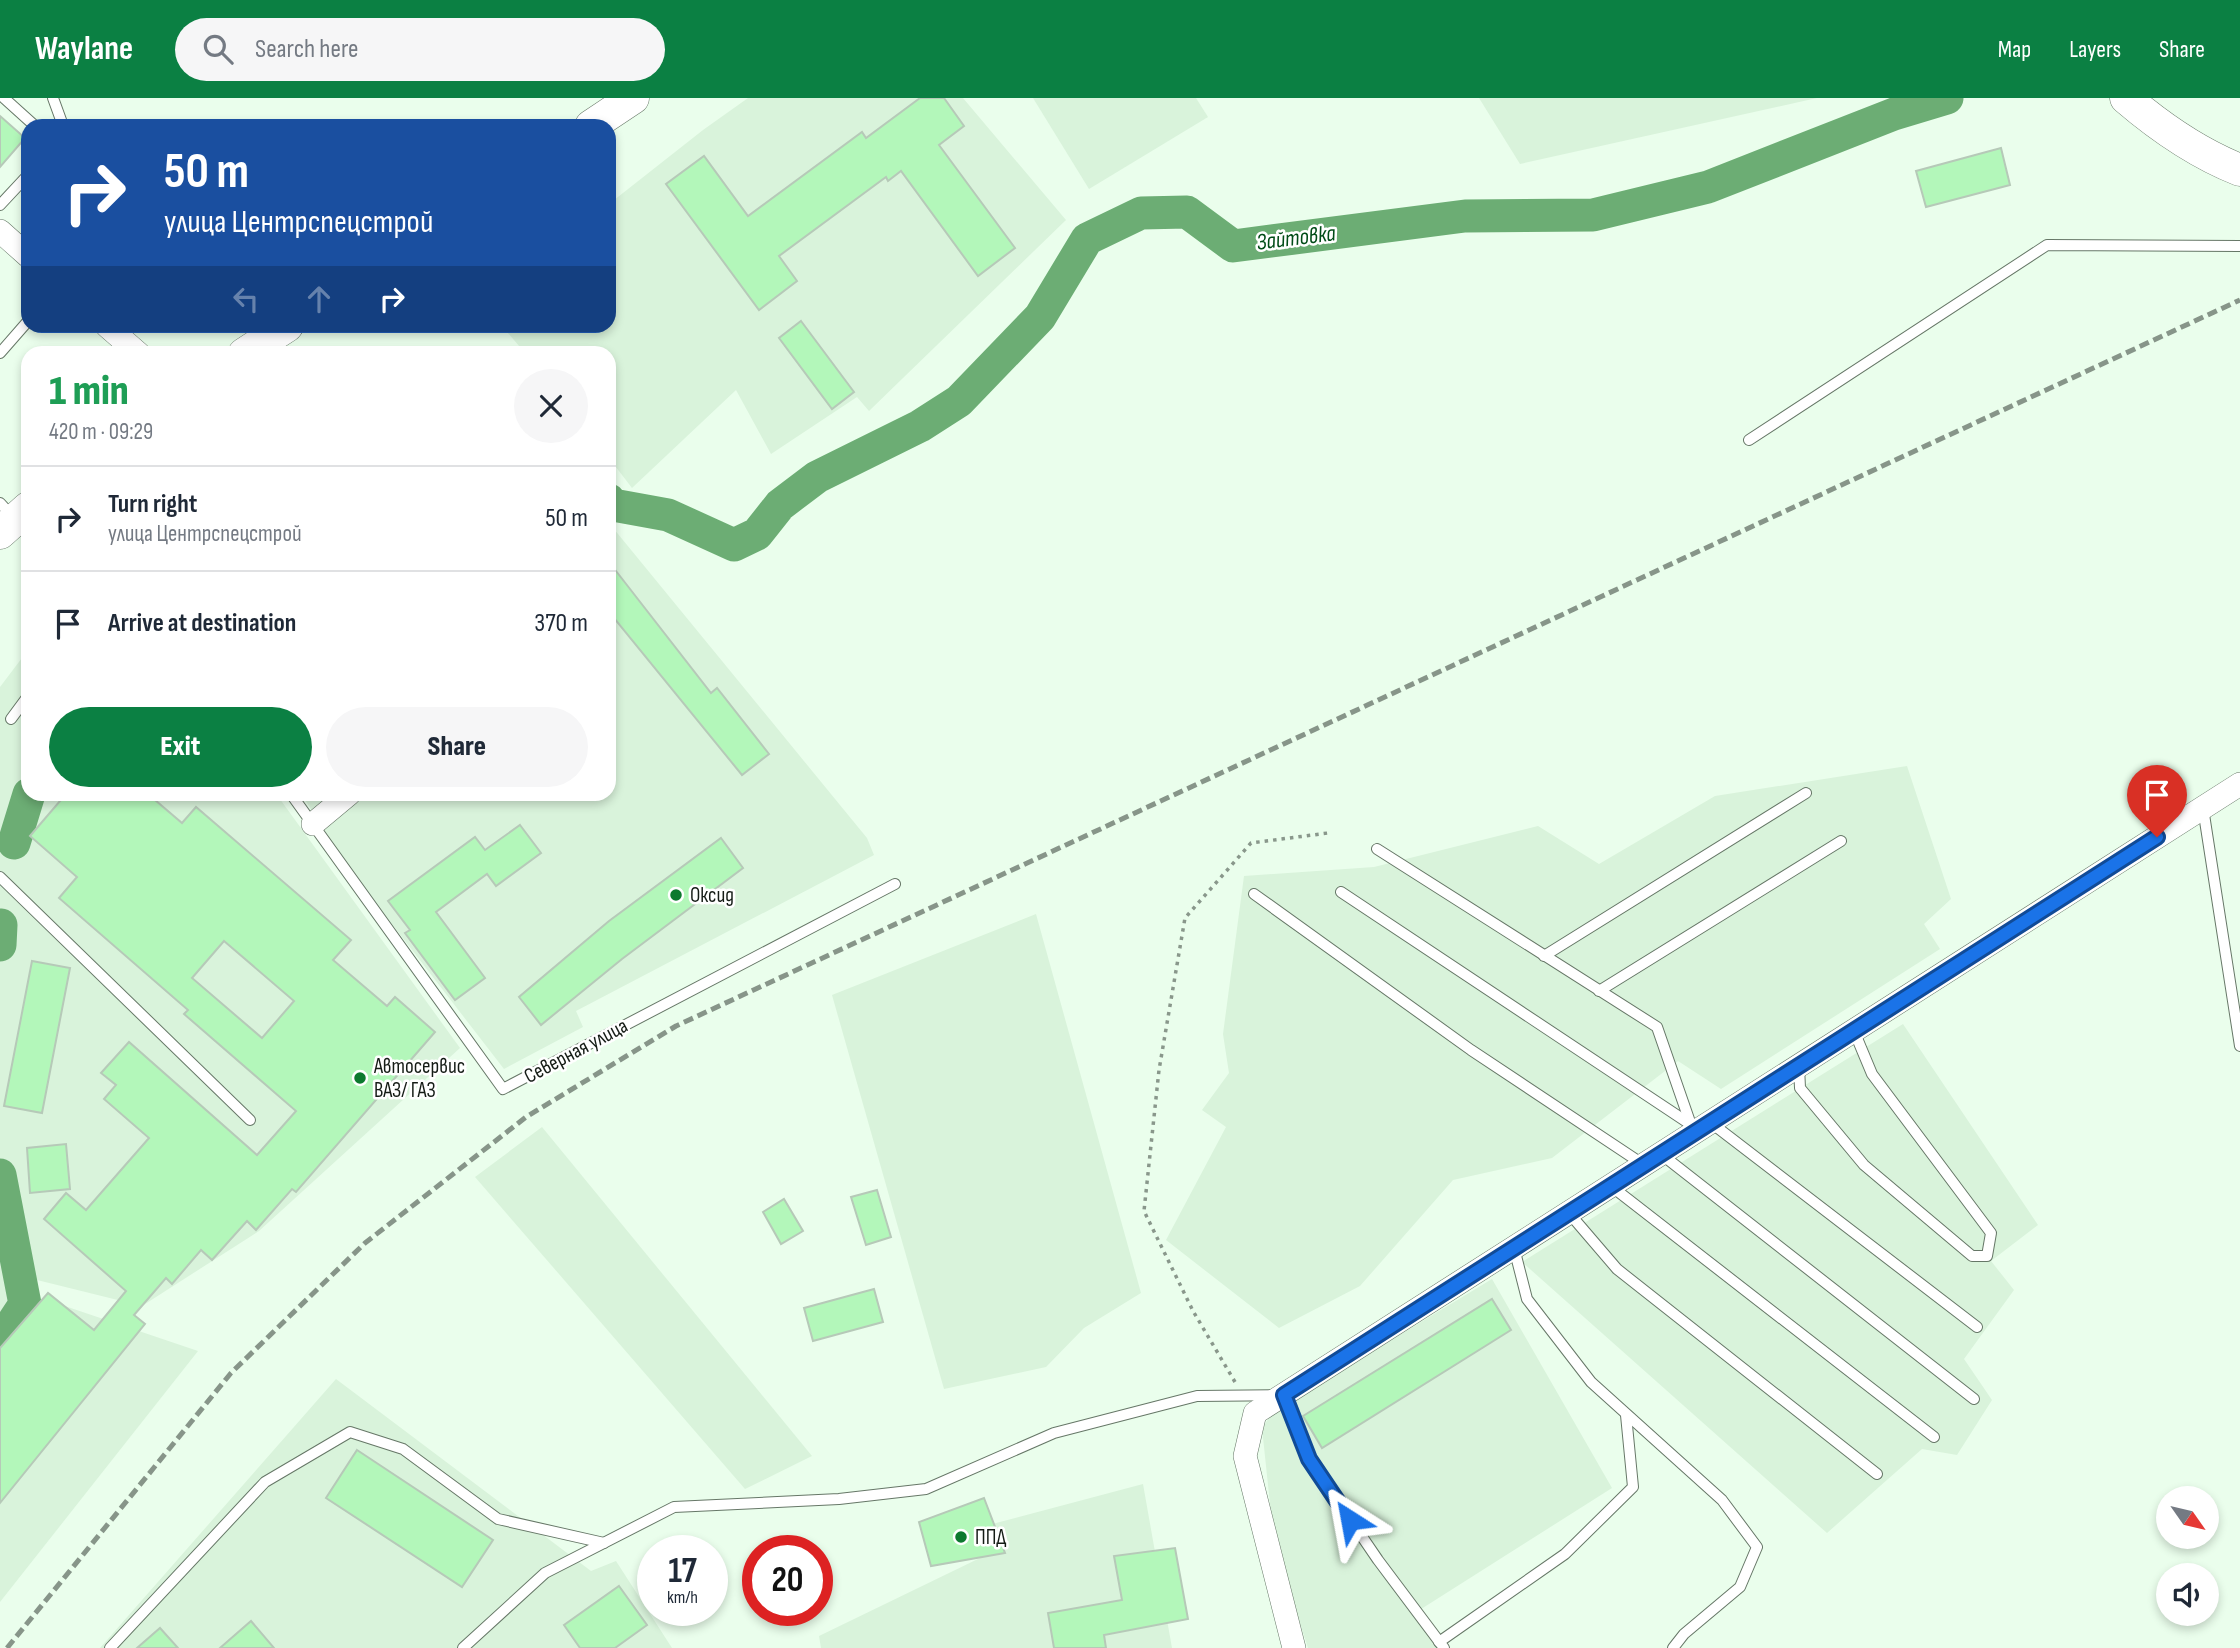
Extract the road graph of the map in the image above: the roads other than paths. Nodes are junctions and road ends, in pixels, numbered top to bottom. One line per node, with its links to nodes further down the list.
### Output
1 (4, 98): 5 (lane)
2 (53, 98): 6 (lane)
3 (633, 98): 7 (main road)
4 (2126, 98): 8 (main road)
5 (27, 119)
6 (61, 119)
7 (602, 119)
8 (2240, 170)
9 (21, 182): 10 (lane)
10 (0, 205)
11 (0, 231): 13 (street)
12 (2240, 246): 20 (lane)
13 (21, 250)
14 (21, 329): 19 (lane)
15 (115, 333): 17 (street)
16 (276, 333): 18 (main road)
17 (130, 346)
18 (256, 346)
19 (0, 353)
20 (1749, 440)
21 (21, 705): 22 (lane)
22 (11, 719)
23 (2240, 784): 27 (street)
24 (1806, 793): 35 (lane)
25 (296, 801): 28 (lane, Северная улица)
26 (341, 801): 28 (street)
27 (2203, 807): 37 (street); 38 (lane)
28 (313, 824): 32 (lane, Северная улица)
29 (1841, 841): 36 (lane)
30 (1377, 849): 35 (lane)
31 (0, 877): 40 (lane)
32 (895, 884)
33 (1341, 892): 41 (lane)
34 (1254, 894): 42 (lane)
35 (1544, 956): 36 (lane)
36 (1599, 991): 41 (lane)
37 (1854, 1031): 39 (street); 39 (lane)
38 (2240, 1046)
39 (1799, 1066): 41 (street)
40 (250, 1120)
41 (1700, 1126): 42 (street); 46 (lane)
42 (1652, 1159): 43 (street); 48 (lane)
43 (1611, 1186): 44 (street); 51 (lane)
44 (1569, 1213): 45 (street); 52 (lane)
45 (1514, 1248): 47 (street); 50 (lane)
46 (1977, 1327)
47 (1284, 1395): 49 (street); 54 (lane)
48 (1974, 1398)
49 (1249, 1404): 53 (lane); 57 (street)
50 (1626, 1415): 54 (lane); 58 (lane)
51 (1934, 1437)
52 (1877, 1474)
53 (604, 1543): 55 (lane); 56 (lane)
54 (1442, 1645)
55 (110, 1648)
56 (463, 1648)
57 (1294, 1648)
58 (1673, 1648)

